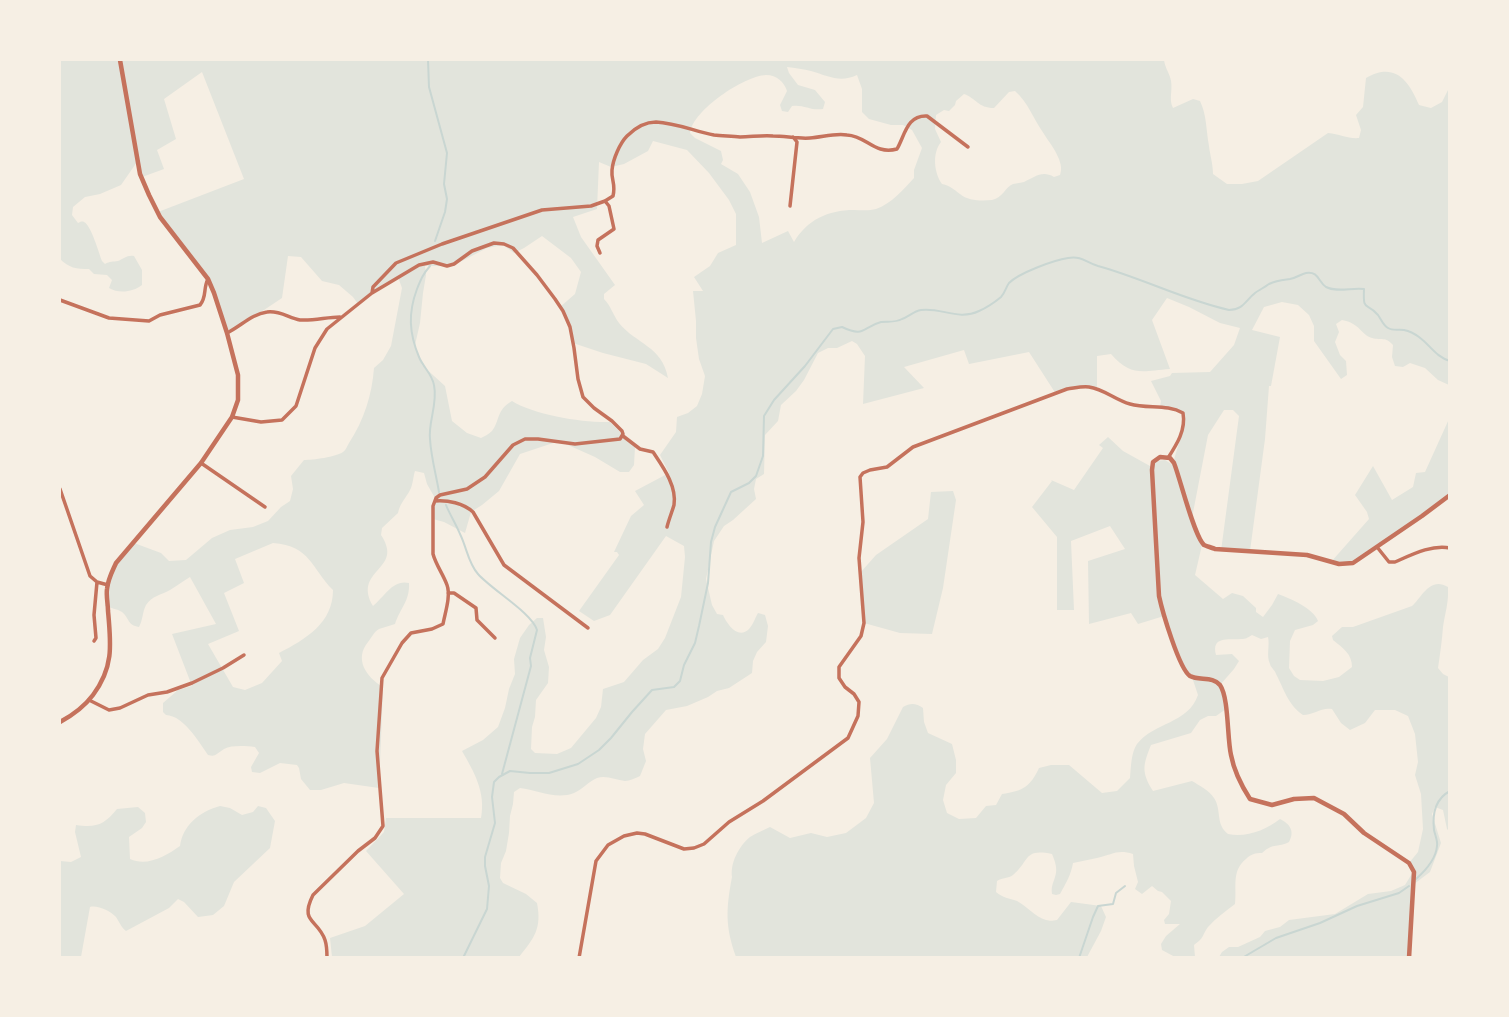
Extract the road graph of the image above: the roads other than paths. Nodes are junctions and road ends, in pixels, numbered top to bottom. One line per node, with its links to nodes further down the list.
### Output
1 (120, 60): 7 (street)
2 (793, 137): 3 (street); 4 (street); 5 (street)
3 (968, 147)
4 (605, 201): 6 (street); 8 (street)
5 (790, 206)
6 (600, 253)
7 (208, 279): 9 (street); 11 (street)
8 (372, 293): 10 (street); 13 (street)
9 (60, 300)
10 (342, 317): 11 (street); 12 (street)
11 (227, 333): 12 (street)
12 (232, 417): 15 (street)
13 (623, 436): 18 (street); 20 (street)
14 (1168, 458): 21 (street); 33 (street); 34 (street)
15 (201, 463): 19 (street); 24 (street)
16 (60, 489): 23 (street)
17 (1450, 495): 21 (street)
18 (435, 501): 25 (street); 26 (street)
19 (265, 508)
20 (667, 527)
21 (1377, 547): 22 (street)
22 (1450, 548)
23 (97, 582): 24 (street); 28 (street)
24 (108, 585): 30 (street)
25 (448, 593): 27 (street); 32 (street)
26 (588, 628)
27 (495, 638)
28 (94, 641)
29 (244, 655): 30 (street)
30 (89, 700): 31 (street)
31 (60, 722)
32 (327, 957)
33 (579, 957)
34 (1409, 957)

